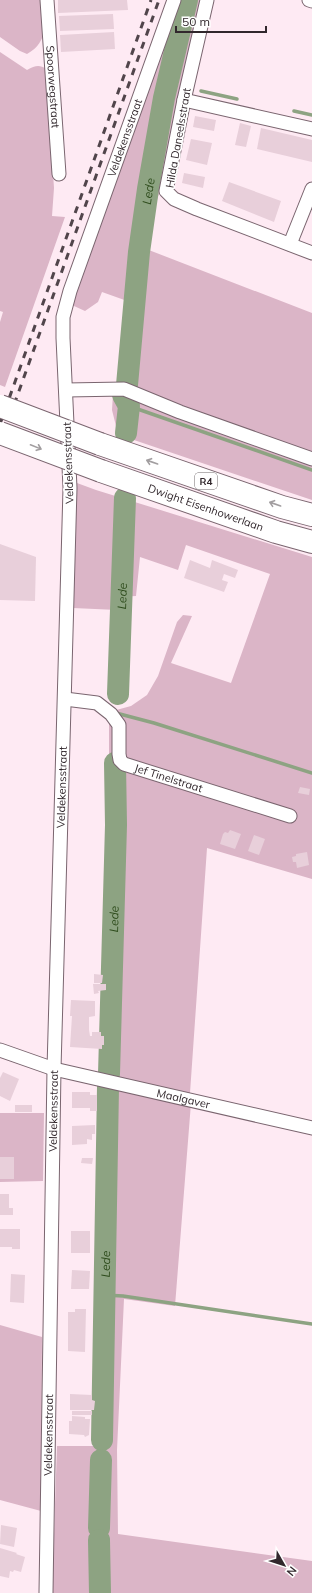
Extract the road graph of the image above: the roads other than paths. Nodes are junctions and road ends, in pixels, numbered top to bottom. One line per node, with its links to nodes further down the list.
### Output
1 (47, 0): 8 (street, Spoorwegstraat)
2 (174, 0): 12 (street, Veldekensstraat)
3 (207, 0): 6 (street, Hilda Daneelsstraat)
4 (309, 0): 5 (street)
5 (312, 1)
6 (184, 100): 7 (street); 10 (street, Hilda Daneelsstraat)
7 (312, 129)
8 (59, 174)
9 (312, 189): 10 (street)
10 (290, 244): 11 (street, Hilda Daneelsstraat)
11 (312, 253)
12 (66, 390): 15 (street); 18 (street, Veldekensstraat)
13 (0, 406): 16 (highway, R4, one-way to 13, bridge)
14 (0, 433): 17 (highway, Dwight Eisenhowerlaan / R4, one-way to 17, bridge)
15 (312, 459)
16 (312, 515)
17 (312, 542)
18 (65, 699): 19 (street, Jef Tinelstraat); 21 (street, Veldekensstraat)
19 (290, 816)
20 (0, 1050): 21 (street, Maalgaver)
21 (54, 1069): 22 (street, Maalgaver); 23 (street, Veldekensstraat)
22 (312, 1128)
23 (46, 1593)

